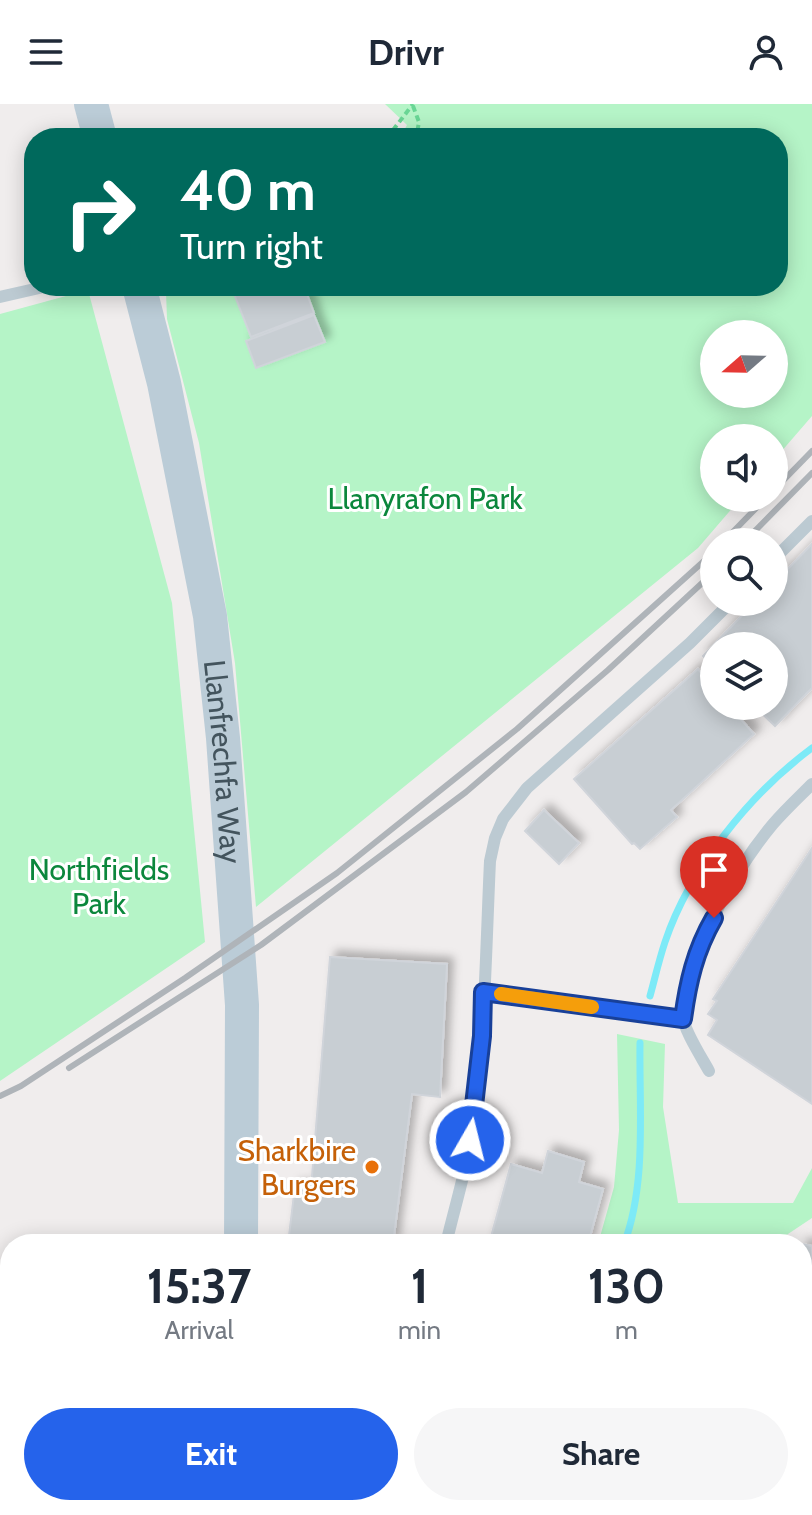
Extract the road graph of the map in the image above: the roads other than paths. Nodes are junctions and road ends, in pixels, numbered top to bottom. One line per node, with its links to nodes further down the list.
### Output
1 (91, 104): 2 (street)
2 (97, 128)
3 (24, 292): 5 (lane)
4 (142, 296): 13 (street, Llanfrechfa Way)
5 (0, 297)
6 (812, 521): 7 (lane)
7 (788, 545)
8 (717, 616): 10 (lane)
9 (812, 784): 11 (lane)
10 (483, 992): 11 (lane); 14 (lane)
11 (683, 1019): 12 (lane)
12 (709, 1071)
13 (241, 1234)
14 (448, 1234)

